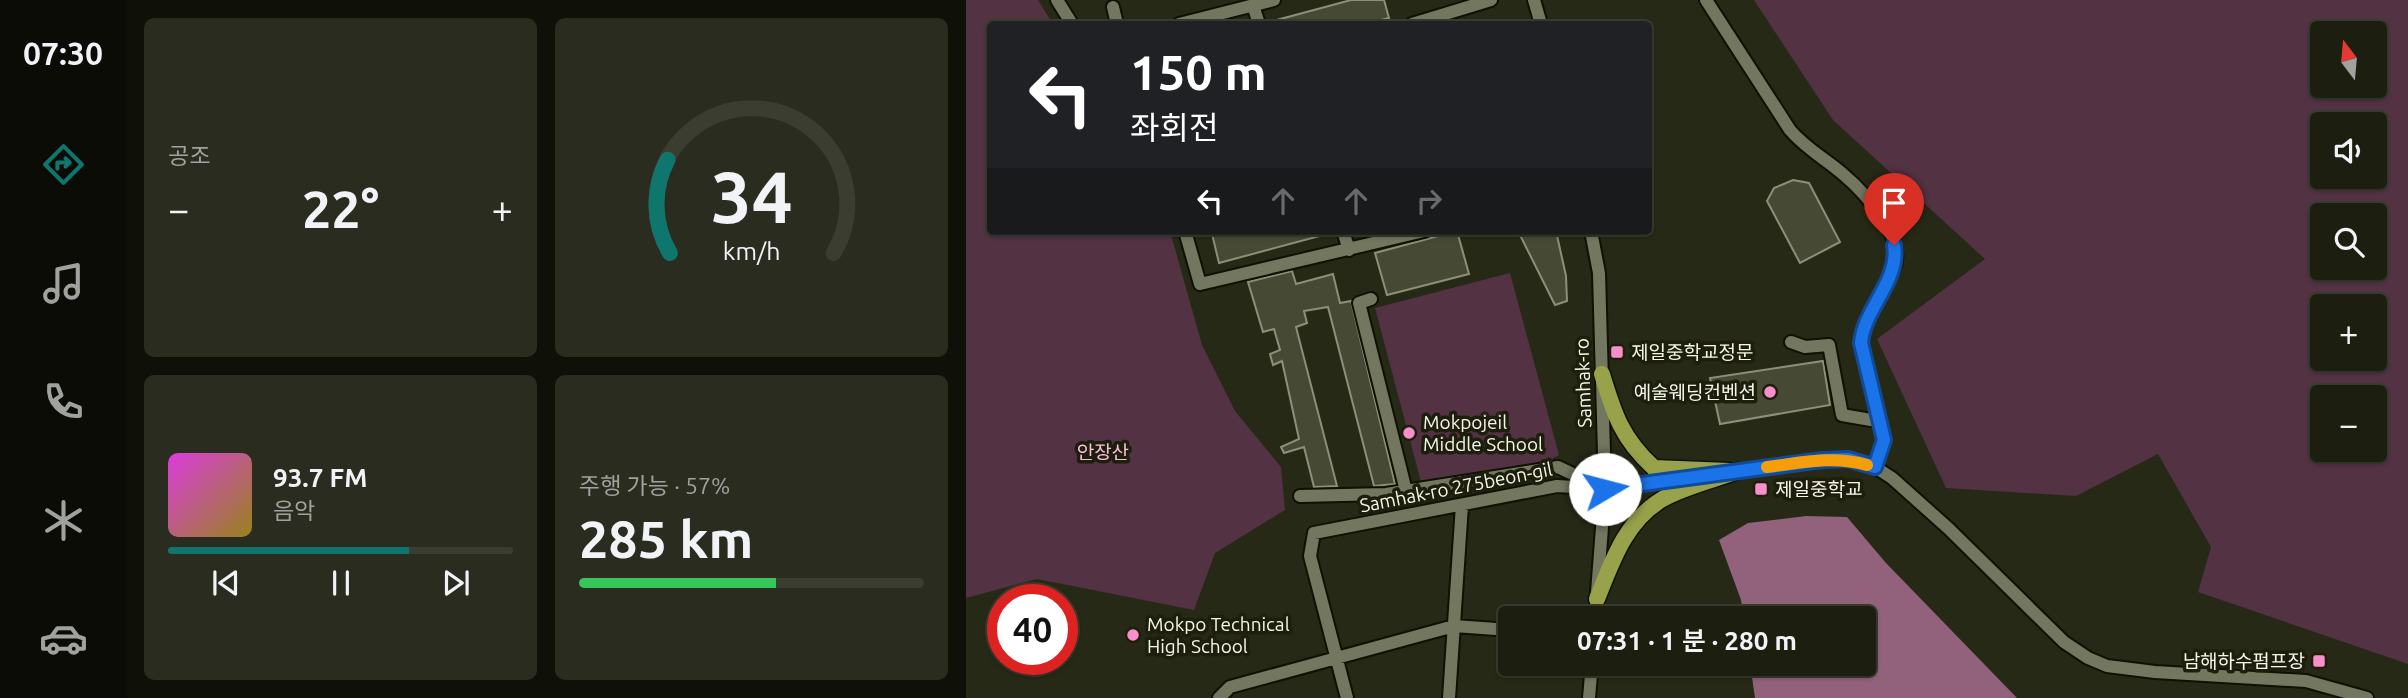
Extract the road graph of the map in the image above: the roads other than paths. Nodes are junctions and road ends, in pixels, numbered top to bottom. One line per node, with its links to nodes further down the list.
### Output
1 (1057, 0): 8 (street)
2 (1274, 0): 6 (street)
3 (1491, 0): 12 (street)
4 (1534, 0): 13 (street)
5 (1706, 0): 22 (street)
6 (1253, 5): 10 (street); 11 (street)
7 (1113, 7): 9 (street)
8 (1070, 21)
9 (1116, 21)
10 (1191, 21)
11 (1258, 21)
12 (1422, 21)
13 (1540, 21)
14 (1186, 235): 18 (street)
15 (1344, 235): 18 (street)
16 (1408, 235): 18 (street)
17 (1592, 235): 21 (street, Samhak-ro)
18 (1349, 250)
19 (1371, 299): 26 (street)
20 (1791, 342): 22 (street)
21 (1602, 374): 24 (main road); 25 (street, Samhak-ro)
22 (1878, 417): 23 (street)
23 (1875, 467): 24 (street, Samhak-ro 275beon-gil); 39 (street)
24 (1738, 471): 25 (street, Samhak-ro 275beon-gil); 29 (main road)
25 (1605, 489): 26 (street); 28 (street, Samhak-ro 275beon-gil); 29 (street, Samhak-ro)
26 (1406, 491): 27 (street)
27 (1300, 496)
28 (1462, 505): 31 (street); 33 (street, Samhak-ro 275beon-gil)
29 (1597, 599): 30 (street, Samhak-ro)
30 (1596, 606)
31 (1454, 626): 32 (street); 33 (street); 37 (street)
32 (1498, 628)
33 (1336, 657): 35 (street); 36 (street)
34 (1591, 676): 38 (street)
35 (1222, 696)
36 (1347, 698)
37 (1448, 698)
38 (1589, 698)
39 (2367, 698)

